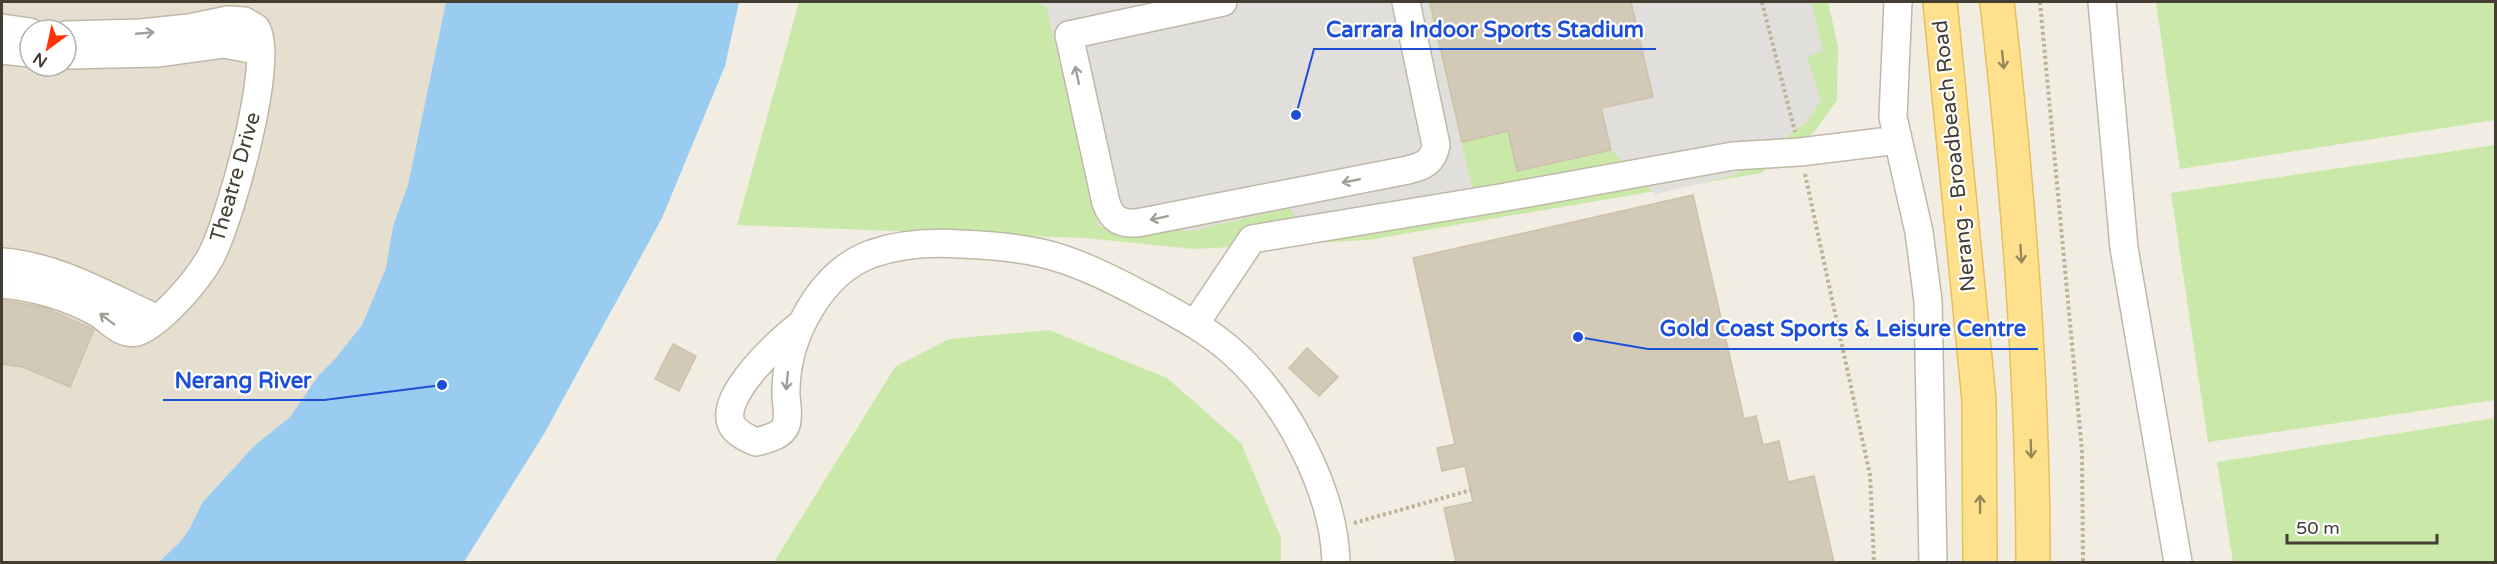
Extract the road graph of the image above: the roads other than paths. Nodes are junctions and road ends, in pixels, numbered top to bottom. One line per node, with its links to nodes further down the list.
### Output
1 (1223, 2): 15 (street, one-way to 1)
2 (1898, 2): 14 (street)
3 (1940, 2): 24 (main road, Nerang - Broadbeach Road, one-way to 3)
4 (1997, 2): 25 (main road, one-way to 25)
5 (2102, 2): 26 (street)
6 (1408, 8): 15 (street, one-way to 15)
7 (2, 28): 8 (street)
8 (18, 30)
9 (78, 37): 10 (street, Theatre Drive)
10 (105, 45): 13 (street, Theatre Drive); 19 (street, Theatre Drive)
11 (2, 50): 12 (street)
12 (18, 52)
13 (78, 53)
14 (1898, 140): 16 (street); 23 (street)
15 (1247, 200): 16 (street)
16 (1252, 239): 20 (street)
17 (2, 262): 19 (street, Theatre Drive)
18 (2, 284): 19 (street, Theatre Drive)
19 (70, 288)
20 (1195, 324): 21 (street); 22 (street)
21 (800, 325)
22 (1336, 562)
23 (1933, 562)
24 (1980, 562)
25 (2033, 562)
26 (2178, 562)

